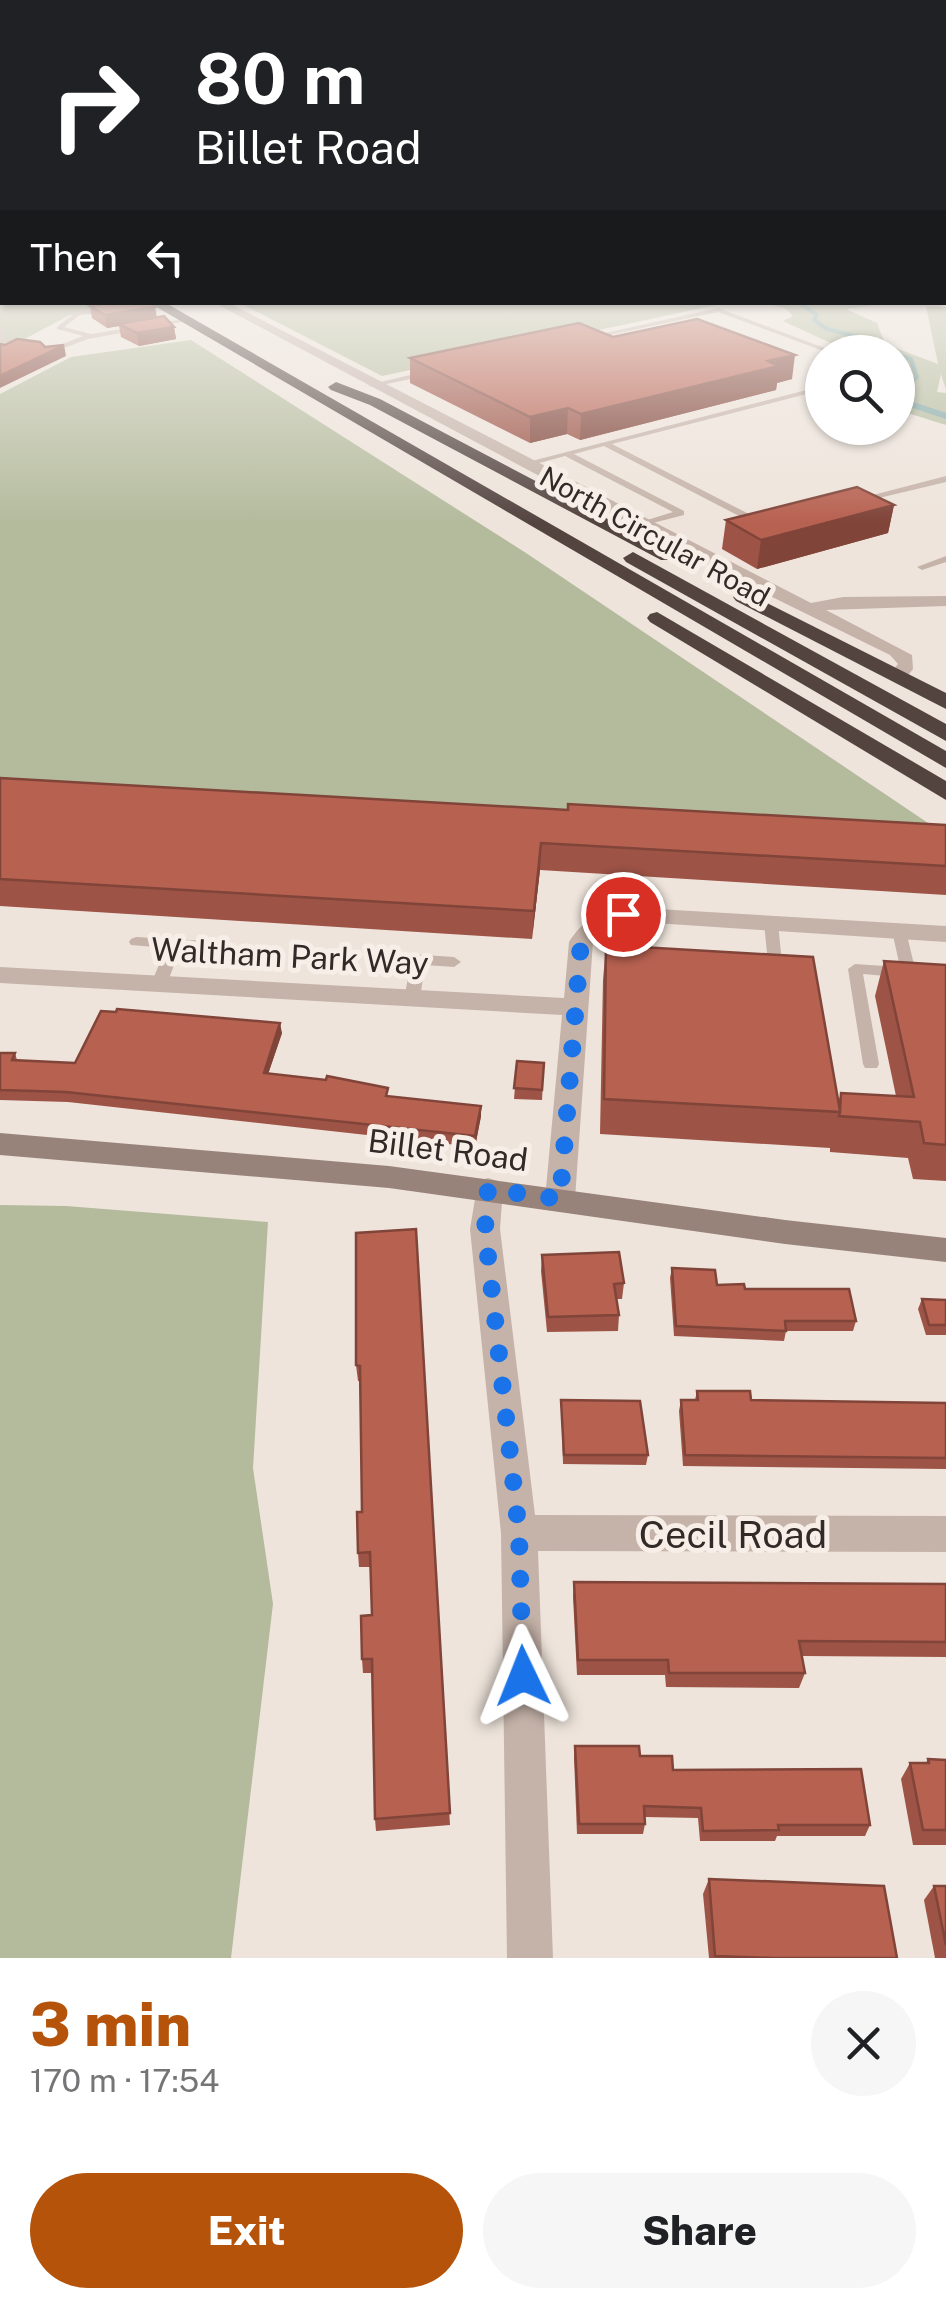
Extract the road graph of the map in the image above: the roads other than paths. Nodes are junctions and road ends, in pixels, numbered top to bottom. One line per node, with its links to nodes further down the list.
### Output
1 (8, 340): 5 (lane)
2 (84, 340): 5 (lane)
3 (217, 340): 14 (highway)
4 (290, 340): 8 (street)
5 (59, 348): 6 (lane)
6 (48, 353)
7 (438, 370): 8 (lane)
8 (372, 384): 12 (street)
9 (805, 392): 10 (lane)
10 (606, 444): 11 (lane); 16 (lane)
11 (566, 454): 12 (lane); 17 (lane)
12 (528, 463): 17 (street)
13 (946, 477): 15 (lane)
14 (452, 478): 25 (highway, North Circular Road); 26 (highway)
15 (844, 504)
16 (773, 521)
17 (644, 524): 21 (street)
18 (946, 559): 19 (lane)
19 (922, 567)
20 (946, 601): 21 (street)
21 (802, 607): 22 (street)
22 (898, 676): 23 (highway); 24 (highway, North Circular Road)
23 (946, 702)
24 (946, 734)
25 (946, 761)
26 (946, 792)
27 (771, 923): 28 (street); 36 (lane); 40 (street)
28 (899, 931): 29 (street); 41 (lane)
29 (946, 934)
30 (136, 942): 31 (lane)
31 (175, 944): 32 (lane); 38 (lane)
32 (209, 946)
33 (380, 957): 34 (lane)
34 (420, 960): 35 (lane); 39 (lane)
35 (454, 962)
36 (776, 963)
37 (0, 975): 38 (street, Waltham Park Way)
38 (159, 984): 39 (street, Waltham Park Way)
39 (412, 998): 40 (street, Waltham Park Way)
40 (576, 1008): 44 (street)
41 (871, 1064)
42 (0, 1144): 43 (main road, Billet Road)
43 (488, 1189): 44 (main road, Billet Road); 46 (street)
44 (560, 1199): 45 (main road, Billet Road)
45 (946, 1250)
46 (519, 1533): 47 (street, Cecil Road); 48 (street)
47 (946, 1534)
48 (530, 1958)

